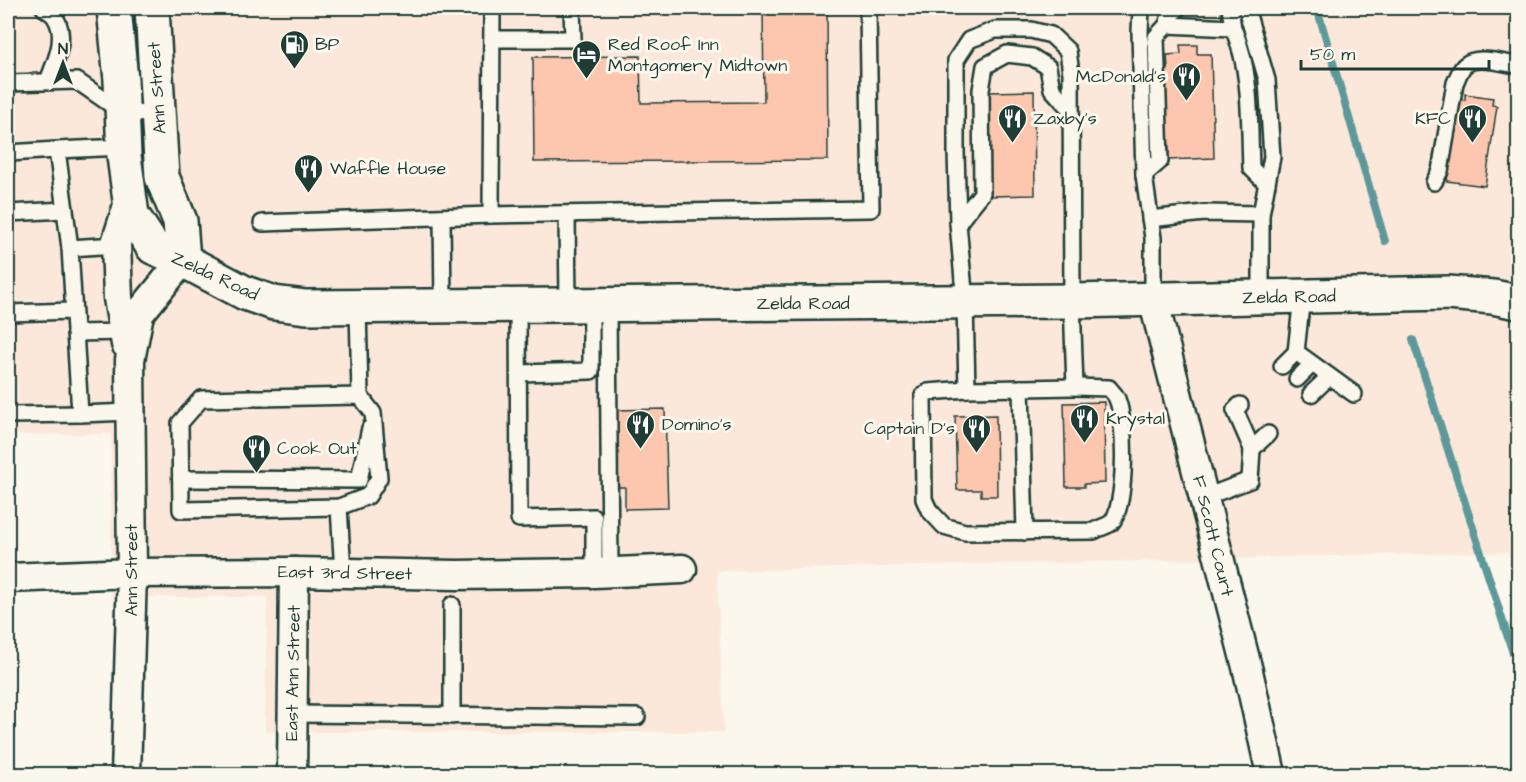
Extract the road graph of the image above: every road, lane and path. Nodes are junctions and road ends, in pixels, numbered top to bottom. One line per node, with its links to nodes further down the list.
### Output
1 (44, 8): 15 (lane)
2 (114, 8): 18 (main road, Ann Street)
3 (152, 8): 19 (main road, Ann Street)
4 (492, 8): 13 (lane)
5 (572, 8): 13 (lane)
6 (868, 8): 31 (lane)
7 (1141, 8): 23 (lane)
8 (1178, 8): 11 (lane)
9 (1230, 8): 12 (lane)
10 (1246, 8): 25 (lane)
11 (1167, 25): 12 (lane); 23 (lane)
12 (1233, 28): 25 (lane)
13 (492, 39): 30 (lane)
14 (1518, 65): 24 (lane)
15 (48, 81): 16 (lane); 18 (lane)
16 (8, 83)
17 (1070, 110): 34 (lane); 34 (lane); 42 (lane)
18 (122, 112): 19 (lane); 20 (main road, Ann Street)
19 (159, 115): 38 (main road, Ann Street)
20 (123, 147): 21 (lane); 26 (main road, Ann Street)
21 (57, 150): 22 (lane); 27 (lane)
22 (8, 153)
23 (1144, 175): 33 (lane)
24 (1434, 182)
25 (1267, 184): 29 (lane)
26 (130, 199): 36 (street, Ann Street); 38 (main road, Zelda Road)
27 (65, 210): 28 (lane); 37 (lane)
28 (8, 213)
29 (1261, 214): 33 (lane); 40 (lane)
30 (491, 215): 31 (lane); 32 (lane)
31 (567, 215): 46 (lane)
32 (442, 217): 35 (lane); 48 (lane)
33 (1150, 219): 41 (lane)
34 (958, 223): 44 (lane)
35 (262, 224)
36 (116, 245): 37 (lane); 51 (street, Ann Street)
37 (70, 248): 49 (lane)
38 (183, 260): 47 (main road, Zelda Road); 55 (street, Ann Street)
39 (1302, 296): 40 (main road, Zelda Road); 43 (main road, Zelda Road); 53 (lane)
40 (1261, 298): 41 (main road, Zelda Road)
41 (1153, 299): 42 (main road, Zelda Road); 74 (street, F Scott Court)
42 (1072, 301): 44 (main road, Zelda Road); 60 (lane)
43 (1518, 302)
44 (965, 303): 46 (main road, Zelda Road); 62 (lane)
45 (518, 305): 46 (main road, Zelda Road); 48 (main road, Zelda Road); 57 (lane)
46 (589, 305): 57 (lane); 81 (lane)
47 (358, 306): 48 (main road, Zelda Road); 65 (lane)
48 (444, 306)
49 (73, 311): 50 (lane); 52 (lane)
50 (8, 313)
51 (124, 332): 52 (lane); 55 (street, Ann Street)
52 (75, 333): 69 (lane)
53 (1296, 352): 54 (lane); 56 (lane)
54 (1312, 364): 58 (lane); 59 (lane)
55 (130, 365): 67 (street, Ann Street)
56 (1282, 366)
57 (519, 373): 81 (lane)
58 (1329, 377): 63 (lane); 64 (lane)
59 (1297, 379)
60 (1074, 387): 61 (lane); 76 (lane)
61 (1021, 388): 62 (lane); 76 (lane)
62 (967, 389): 76 (lane)
63 (1311, 394)
64 (1354, 394)
65 (360, 396): 68 (lane); 73 (lane)
66 (1240, 405): 72 (lane)
67 (130, 412): 69 (lane); 79 (street, Ann Street)
68 (374, 413): 73 (lane); 75 (lane)
69 (80, 414): 70 (lane)
70 (8, 415)
71 (1268, 434): 72 (lane)
72 (1252, 448): 74 (lane)
73 (181, 479): 75 (lane)
74 (1203, 498): 89 (street, F Scott Court)
75 (339, 507): 80 (lane)
76 (1025, 532)
77 (682, 569): 81 (street, East 3rd Street)
78 (294, 572): 79 (street, East 3rd Street); 80 (street, East 3rd Street); 84 (street, East Ann Street)
79 (132, 573): 82 (street, East 3rd Street); 87 (street, Ann Street)
80 (343, 573): 81 (street, East 3rd Street)
81 (602, 573)
82 (8, 578)
83 (452, 605): 85 (lane)
84 (293, 714): 85 (lane); 88 (street, East Ann Street)
85 (452, 716): 86 (lane)
86 (637, 717)
87 (126, 774)
88 (292, 774)
89 (1271, 774)

